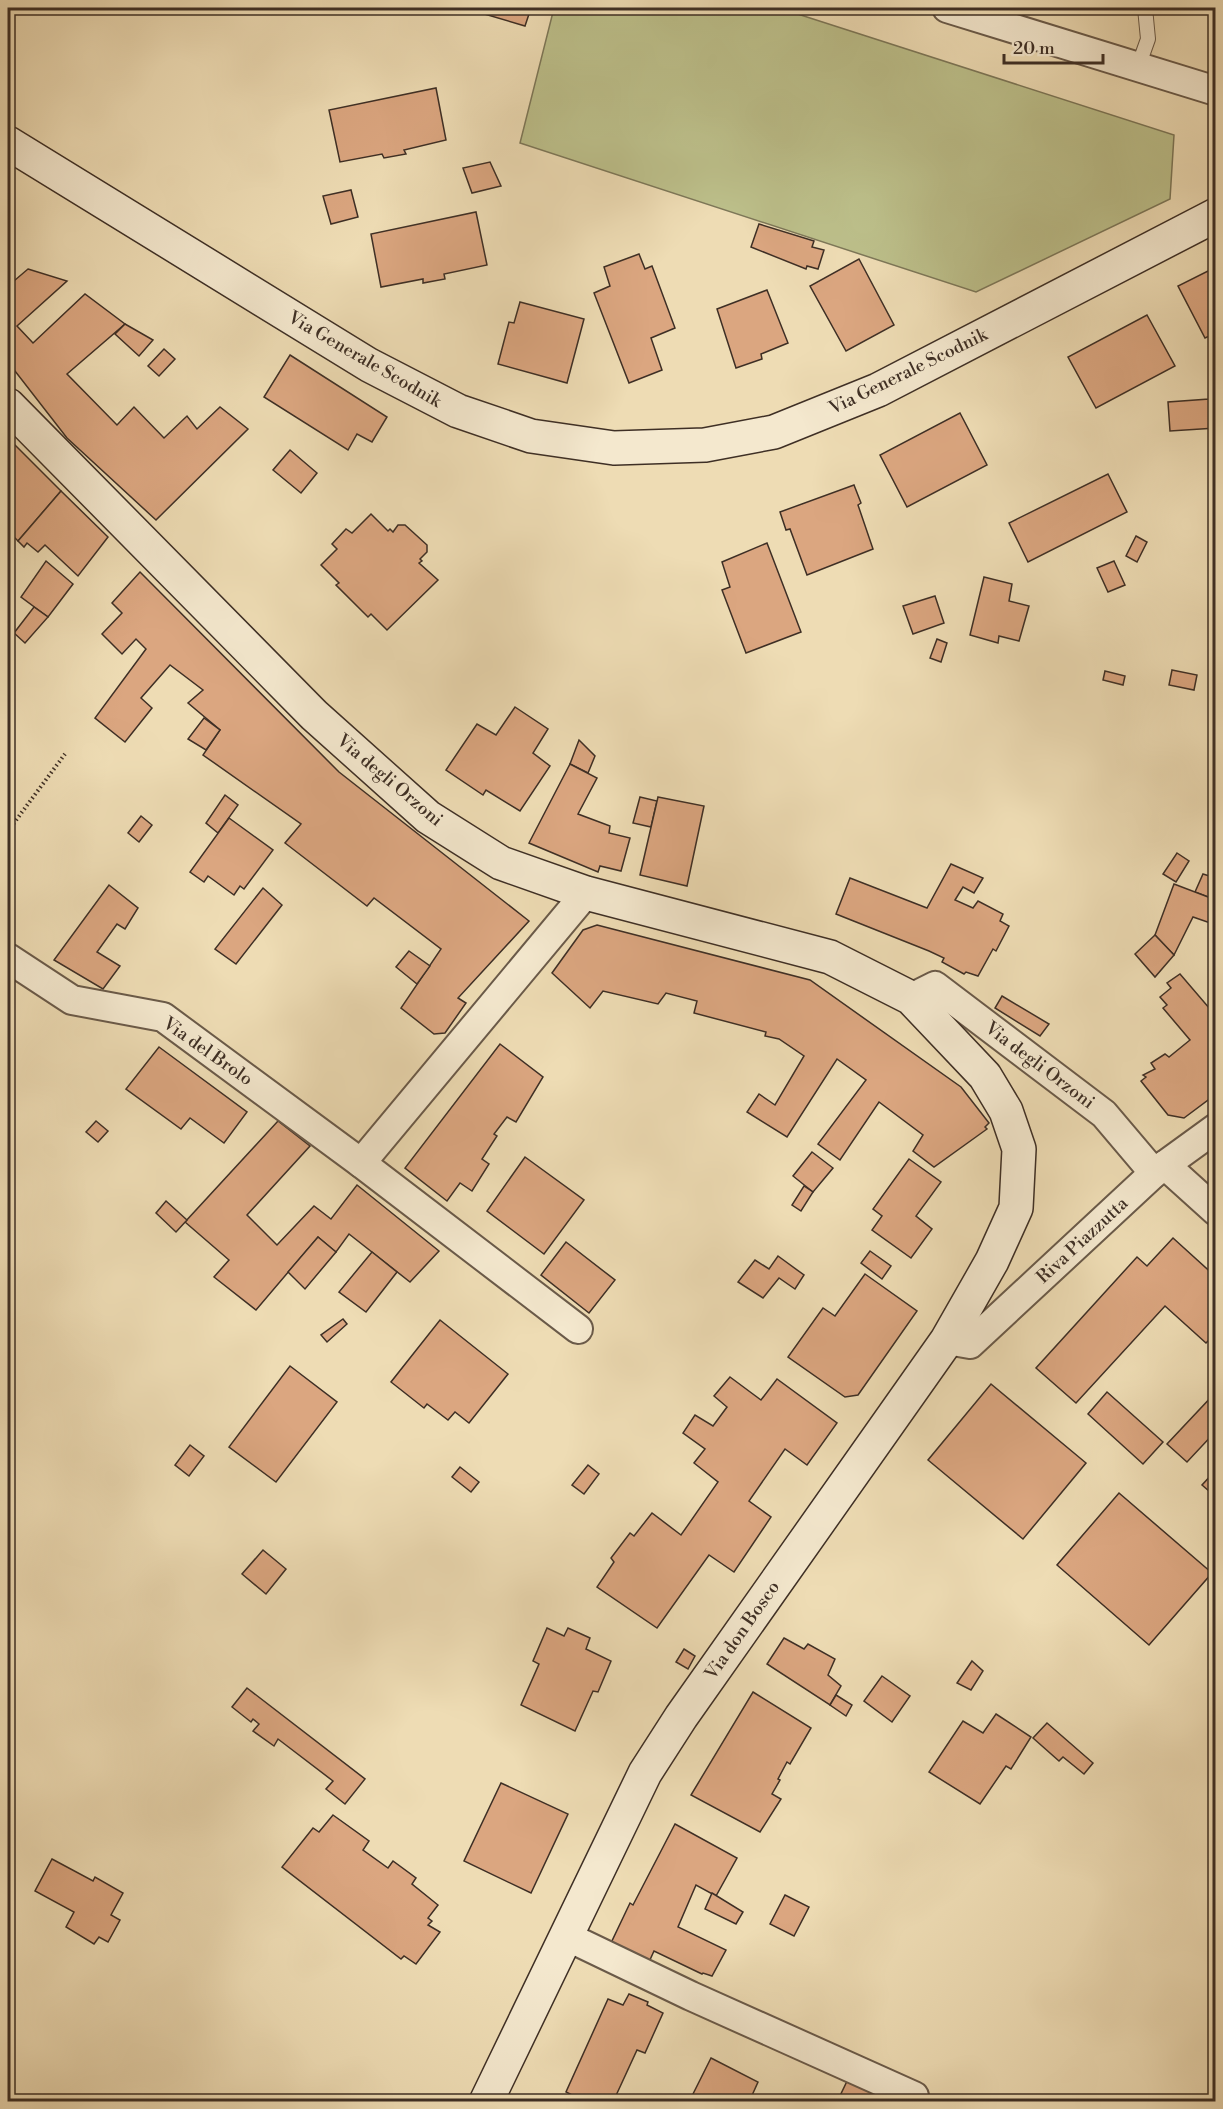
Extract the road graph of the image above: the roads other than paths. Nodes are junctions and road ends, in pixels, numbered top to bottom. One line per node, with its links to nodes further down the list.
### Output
1 (947, 8): 3 (street)
2 (1144, 8): 3 (lane)
3 (1138, 67): 4 (street)
4 (1215, 92)
5 (8, 143): 6 (street, Via Generale Scodnik)
6 (1215, 215)
7 (8, 405): 8 (street, Via degli Orzoni)
8 (586, 893): 10 (street, Via degli Orzoni); 12 (street)
9 (8, 958): 12 (street, Via del Brolo)
10 (911, 998): 13 (street, Via degli Orzoni); 16 (street, Via degli Orzoni)
11 (1215, 1128): 13 (street, Riva Piazzutta)
12 (361, 1163): 15 (street, Via del Brolo)
13 (1159, 1169): 14 (street); 16 (street, Riva Piazzutta)
14 (1215, 1211)
15 (578, 1329)
16 (947, 1340): 17 (street, Via don Bosco)
17 (566, 1936): 18 (street, Via don Bosco); 19 (street)
18 (486, 2102)
19 (915, 2102)

